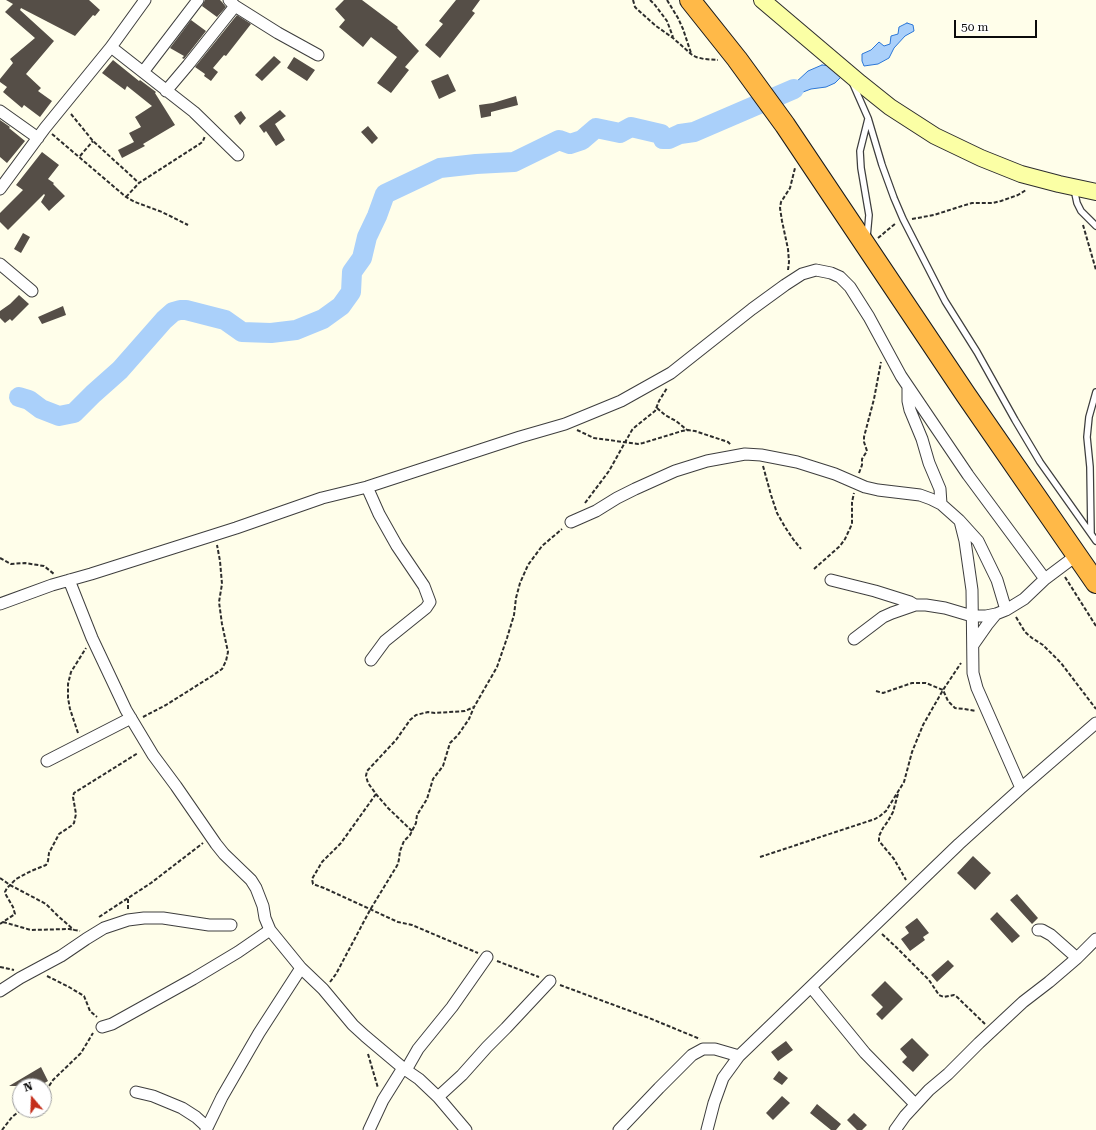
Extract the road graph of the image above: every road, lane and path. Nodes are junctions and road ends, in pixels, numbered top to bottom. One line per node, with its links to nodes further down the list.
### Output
1 (145, 0): 10 (street)
2 (198, 0): 14 (street)
3 (633, 0): 9 (path)
4 (650, 0): 9 (path)
5 (667, 0): 11 (path)
6 (690, 0): 13 (highway)
7 (762, 0): 15 (main road)
8 (232, 3): 12 (street); 16 (street)
9 (673, 38): 11 (path)
10 (111, 47): 14 (street); 17 (street)
11 (691, 54): 13 (path)
12 (318, 55)
13 (740, 63): 24 (highway)
14 (143, 72): 16 (street)
15 (849, 74): 19 (lane); 27 (main road)
16 (166, 91): 20 (street)
17 (64, 105): 21 (street); 23 (path)
18 (0, 111): 22 (street)
19 (868, 118): 34 (lane); 37 (lane)
20 (206, 124): 25 (street); 28 (path)
21 (45, 128): 22 (street); 26 (path)
22 (38, 138): 30 (street)
23 (93, 141): 26 (path); 28 (path)
24 (800, 148): 37 (highway); 40 (path)
25 (238, 155)
26 (80, 156): 32 (path)
27 (1035, 178): 29 (main road); 34 (path)
28 (140, 183): 32 (path)
29 (1074, 187): 31 (main road); 33 (lane)
30 (0, 189)
31 (1096, 192)
32 (126, 197): 35 (path)
33 (1081, 211): 36 (lane); 39 (path)
34 (903, 219): 37 (path); 58 (lane)
35 (188, 224)
36 (1096, 226)
37 (867, 247): 61 (highway)
38 (0, 264): 41 (street)
39 (1096, 270)
40 (785, 284): 42 (street); 43 (street)
41 (32, 291)
42 (884, 346): 44 (street); 52 (path)
43 (671, 373): 46 (path); 47 (street)
44 (908, 387): 54 (street); 66 (street)
45 (1096, 392): 58 (lane)
46 (657, 408): 48 (path); 49 (path)
47 (566, 424): 49 (path); 53 (street)
48 (688, 430): 49 (path); 50 (path)
49 (626, 442): 56 (path)
50 (745, 454): 51 (street); 56 (street)
51 (761, 455): 52 (street); 60 (path)
52 (857, 483): 54 (street); 64 (path)
53 (367, 487): 57 (street); 77 (street)
54 (941, 504): 55 (street)
55 (959, 520): 71 (street); 72 (street)
56 (571, 522): 80 (path)
57 (214, 534): 67 (street); 83 (path)
58 (1091, 534): 59 (lane)
59 (1096, 541)
60 (801, 549)
61 (1077, 555): 63 (street); 68 (highway)
62 (0, 558): 67 (path)
63 (1060, 568): 66 (street); 73 (path)
64 (814, 569)
65 (831, 580): 70 (street)
66 (1045, 580): 71 (street)
67 (65, 581): 69 (street); 74 (street)
68 (1096, 583)
69 (0, 604)
70 (915, 605): 72 (street); 75 (street)
71 (1005, 610): 72 (street); 76 (street); 81 (path)
72 (972, 616): 76 (street)
73 (1096, 626)
74 (92, 638): 83 (street); 85 (path)
75 (854, 638)
76 (973, 645): 78 (path); 82 (street)
77 (371, 660)
78 (943, 690): 79 (path); 82 (path); 89 (path)
79 (876, 691)
80 (474, 707): 90 (path); 91 (path)
81 (1096, 709)
82 (989, 714): 88 (street)
83 (132, 720): 85 (street); 86 (street)
84 (1096, 723): 88 (street)
85 (82, 744): 87 (street)
86 (148, 746): 92 (street); 95 (path)
87 (46, 761)
88 (1021, 788): 96 (street)
89 (899, 790): 93 (path); 96 (path)
90 (376, 794): 91 (path); 97 (path)
91 (412, 831): 97 (path)
92 (211, 836): 98 (path); 106 (street)
93 (760, 857)
94 (0, 877): 95 (path)
95 (10, 885): 99 (path); 104 (path)
96 (910, 893): 102 (street)
97 (370, 910): 116 (path)
98 (94, 921)
99 (3, 922): 100 (path); 104 (path)
100 (0, 924)
101 (231, 924): 108 (street)
102 (873, 926): 115 (street); 119 (path)
103 (83, 927): 105 (path)
104 (74, 930): 105 (path)
105 (78, 930): 108 (path)
106 (270, 930): 113 (street); 118 (street)
107 (1038, 930): 111 (street)
108 (95, 933): 112 (street)
109 (1095, 940): 111 (street)
110 (487, 957): 122 (street)
111 (1077, 958): 119 (street)
112 (39, 967): 117 (street); 118 (path)
113 (301, 968): 116 (street); 129 (street)
114 (550, 981): 125 (street)
115 (811, 987): 121 (street); 127 (street)
116 (323, 989): 120 (street)
117 (0, 991)
118 (104, 1027): 123 (path)
119 (993, 1030): 127 (street)
120 (365, 1036): 122 (street); 126 (path)
121 (739, 1056): 133 (street); 134 (street)
122 (404, 1069): 125 (street); 126 (street)
123 (52, 1083)
124 (136, 1092): 129 (street)
125 (438, 1097): 132 (street)
126 (383, 1100): 131 (street)
127 (915, 1104): 135 (street)
128 (12, 1117): 130 (path)
129 (206, 1128)
130 (2, 1130)
131 (369, 1130)
132 (466, 1130)
133 (619, 1130)
134 (708, 1130)
135 (895, 1130)

